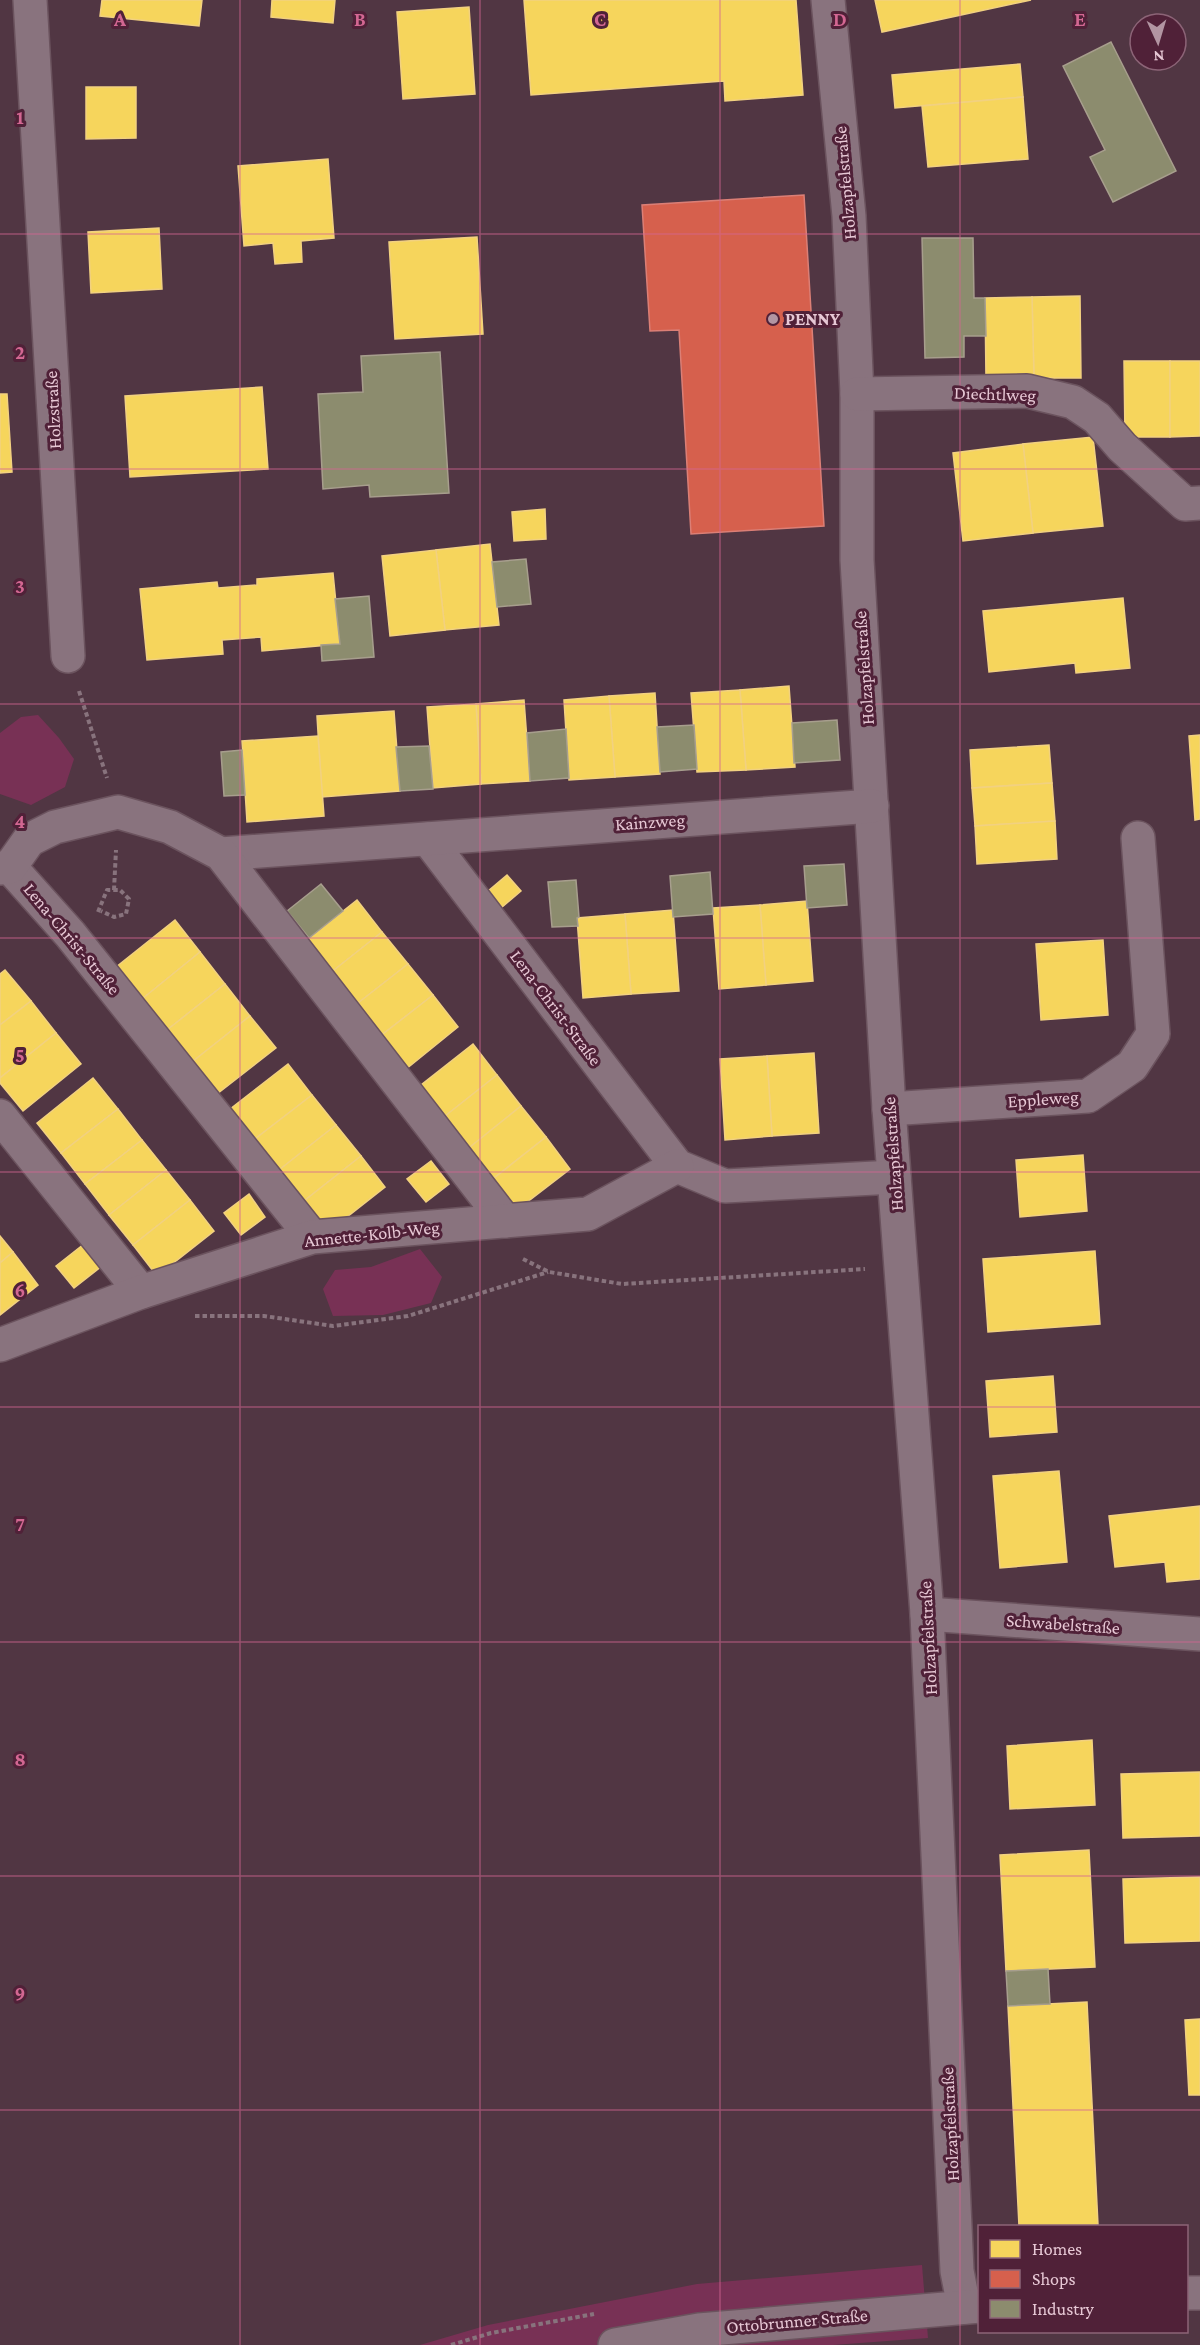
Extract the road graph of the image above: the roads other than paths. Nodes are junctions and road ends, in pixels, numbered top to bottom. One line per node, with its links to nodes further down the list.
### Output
1 (30, 0): 5 (street, Holzstraße)
2 (828, 0): 3 (street, Holzapfelstraße)
3 (857, 394): 4 (street, Diechtlweg); 6 (street, Holzapfelstraße)
4 (1200, 503)
5 (68, 656)
6 (872, 806): 8 (street, Kainzweg); 11 (street, Holzapfelstraße)
7 (1138, 838): 11 (street, Eppleweg)
8 (428, 839): 9 (street); 13 (street, Lena-Christ-Straße)
9 (221, 854): 10 (street, Lena-Christ-Straße); 15 (street, Lena-Christ-Straße)
10 (5, 867): 16 (street, Lena-Christ-Straße)
11 (889, 1109): 14 (street, Holzapfelstraße)
12 (0, 1116): 17 (street)
13 (677, 1166): 14 (street, Lena-Christ-Straße); 15 (street, Annette-Kolb-Weg)
14 (894, 1177): 19 (street, Holzapfelstraße)
15 (505, 1221): 16 (street, Annette-Kolb-Weg)
16 (312, 1237): 17 (street, Annette-Kolb-Weg)
17 (141, 1292): 18 (street, Annette-Kolb-Weg)
18 (0, 1345)
19 (927, 1614): 20 (street, Schwabelstraße); 21 (street, Holzapfelstraße)
20 (1200, 1634)
21 (972, 2306): 22 (street, Ottobrunner Straße)
22 (615, 2345)

